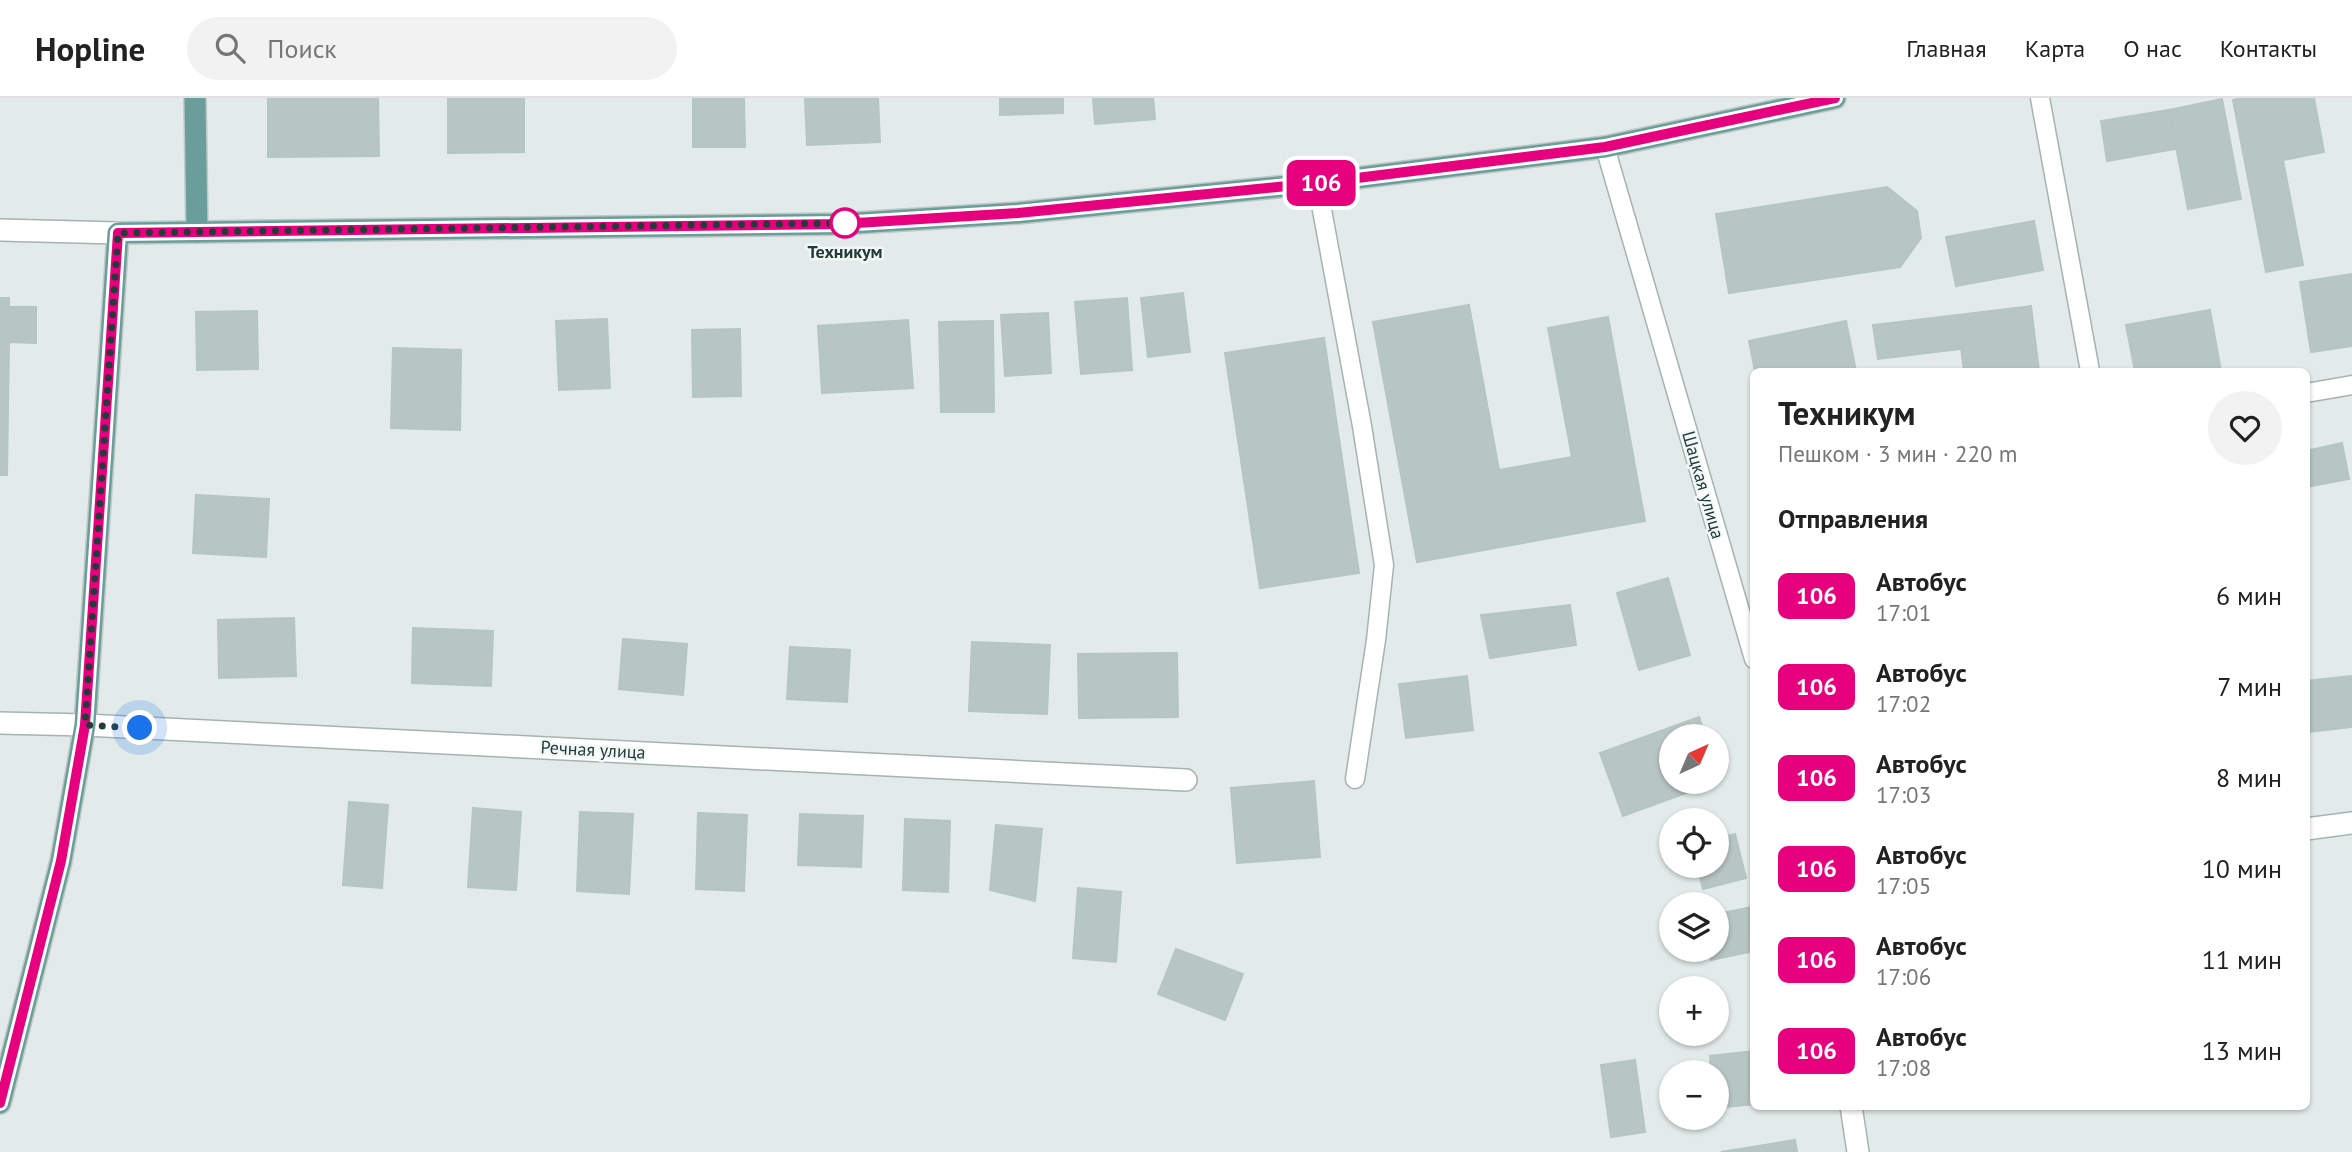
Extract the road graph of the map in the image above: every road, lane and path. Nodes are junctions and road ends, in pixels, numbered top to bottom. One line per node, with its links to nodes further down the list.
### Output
1 (195, 98): 7 (main road)
2 (1835, 98): 4 (main road)
3 (2040, 98): 9 (lane)
4 (1605, 147): 5 (main road); 12 (lane, Шацкая улица)
5 (1317, 183): 7 (main road); 15 (lane)
6 (0, 230): 8 (street)
7 (197, 232): 8 (main road)
8 (118, 233): 14 (main road)
9 (2089, 368)
10 (2352, 385): 11 (lane)
11 (2310, 392)
12 (1750, 645)
13 (0, 723): 14 (street, Речная улица)
14 (85, 725): 16 (street, Речная улица); 19 (main road)
15 (1355, 779)
16 (1186, 780)
17 (2352, 823): 18 (street)
18 (2310, 828)
19 (0, 1103)
20 (1852, 1110): 21 (street)
21 (1858, 1152)

